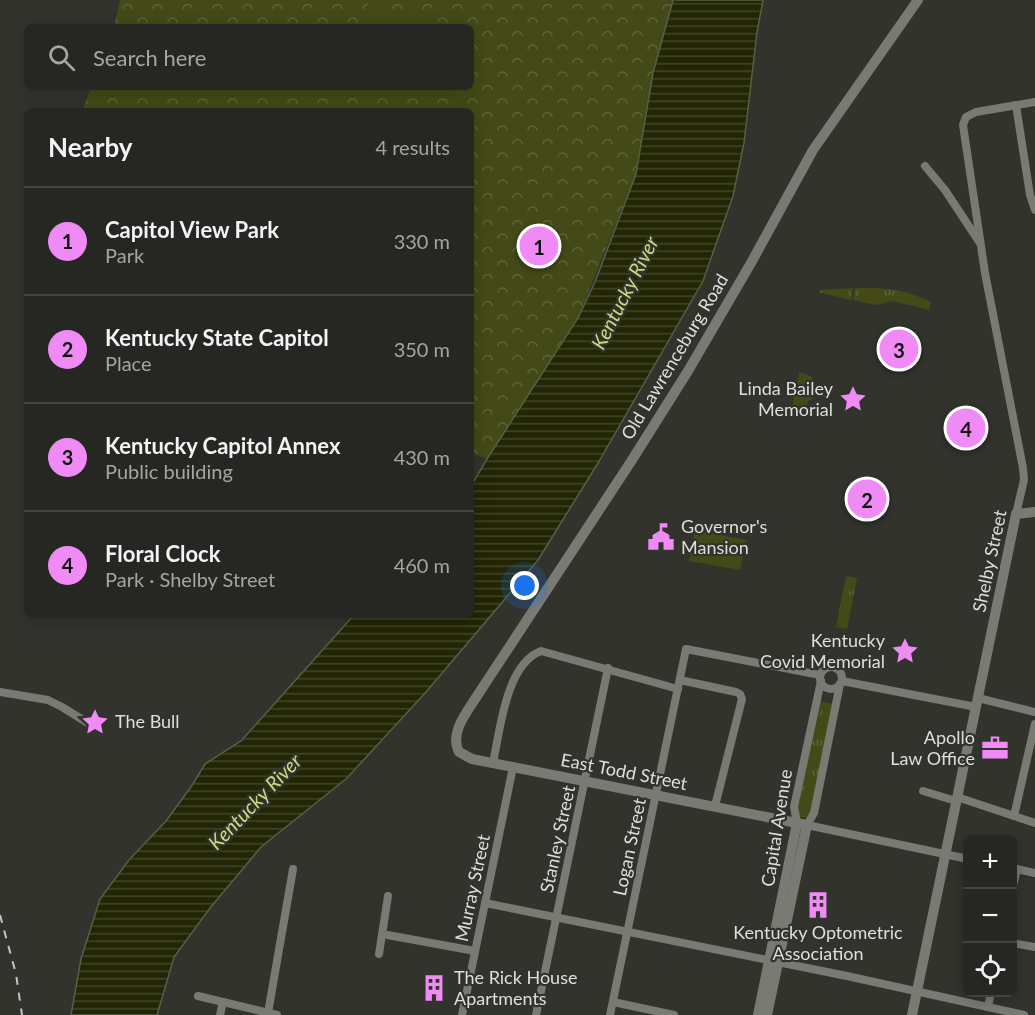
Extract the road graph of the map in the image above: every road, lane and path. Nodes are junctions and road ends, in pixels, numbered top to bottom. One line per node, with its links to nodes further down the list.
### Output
1 (918, 0): 19 (main road, Old Lawrenceburg Road)
2 (1035, 102): 3 (street)
3 (1016, 105): 5 (street); 6 (street, Shelby Street)
4 (925, 166): 6 (street)
5 (1035, 210)
6 (981, 244): 8 (street, Shelby Street)
7 (1035, 512): 8 (main road)
8 (1016, 514): 15 (main road, Shelby Street)
9 (608, 668): 13 (street); 20 (street); 22 (street, Stanley Street)
10 (820, 678): 11 (street, Logan Street); 12 (street); 12 (street); 29 (street, Capital Avenue)
11 (680, 680): 13 (street, Logan Street); 26 (street)
12 (841, 682): 15 (street); 29 (street, Capital Avenue)
13 (678, 690): 24 (street, Logan Street)
14 (0, 692): 17 (street)
15 (977, 703): 16 (street); 25 (main road, Shelby Street)
16 (1035, 712)
17 (91, 724)
18 (1035, 724): 27 (street)
19 (458, 730): 20 (main road, East Todd Street)
20 (493, 763): 21 (main road, East Todd Street)
21 (513, 767): 22 (main road, East Todd Street); 36 (street, Murray Street)
22 (585, 782): 24 (main road, East Todd Street); 37 (street, Stanley Street)
23 (923, 791): 25 (street)
24 (656, 795): 26 (main road, East Todd Street); 38 (street, Logan Street)
25 (957, 799): 27 (street); 30 (main road, Shelby Street)
26 (715, 806): 29 (main road, East Todd Street)
27 (1014, 816): 28 (street)
28 (1035, 823)
29 (802, 824): 30 (street); 44 (main road, Capital Avenue)
30 (945, 854): 31 (street); 45 (main road, Shelby Street)
31 (963, 858)
32 (1017, 868): 34 (street)
33 (293, 869): 51 (street)
34 (1035, 873)
35 (388, 896): 39 (street)
36 (485, 903): 37 (street); 42 (street, Murray Street)
37 (556, 918): 38 (street); 55 (street, Stanley Street)
38 (628, 932): 44 (street); 49 (street, Logan Street)
39 (382, 934): 42 (street); 43 (street)
40 (1017, 944): 41 (street)
41 (1035, 947)
42 (475, 951): 54 (street, Murray Street)
43 (379, 954)
44 (774, 961): 45 (street); 58 (main road, Capital Avenue); 59 (main road, Capital Avenue)
45 (917, 992): 50 (street); 60 (main road, Shelby Street)
46 (198, 996): 48 (street)
47 (990, 997): 50 (street)
48 (223, 1002): 51 (street); 52 (street)
49 (613, 1002): 56 (street, Logan Street); 57 (street)
50 (988, 1007): 61 (street)
51 (268, 1013): 53 (street)
52 (220, 1015)
53 (278, 1015)
54 (462, 1015)
55 (536, 1015)
56 (610, 1015)
57 (674, 1015)
58 (758, 1015)
59 (767, 1015)
60 (912, 1015)
61 (1024, 1015)

